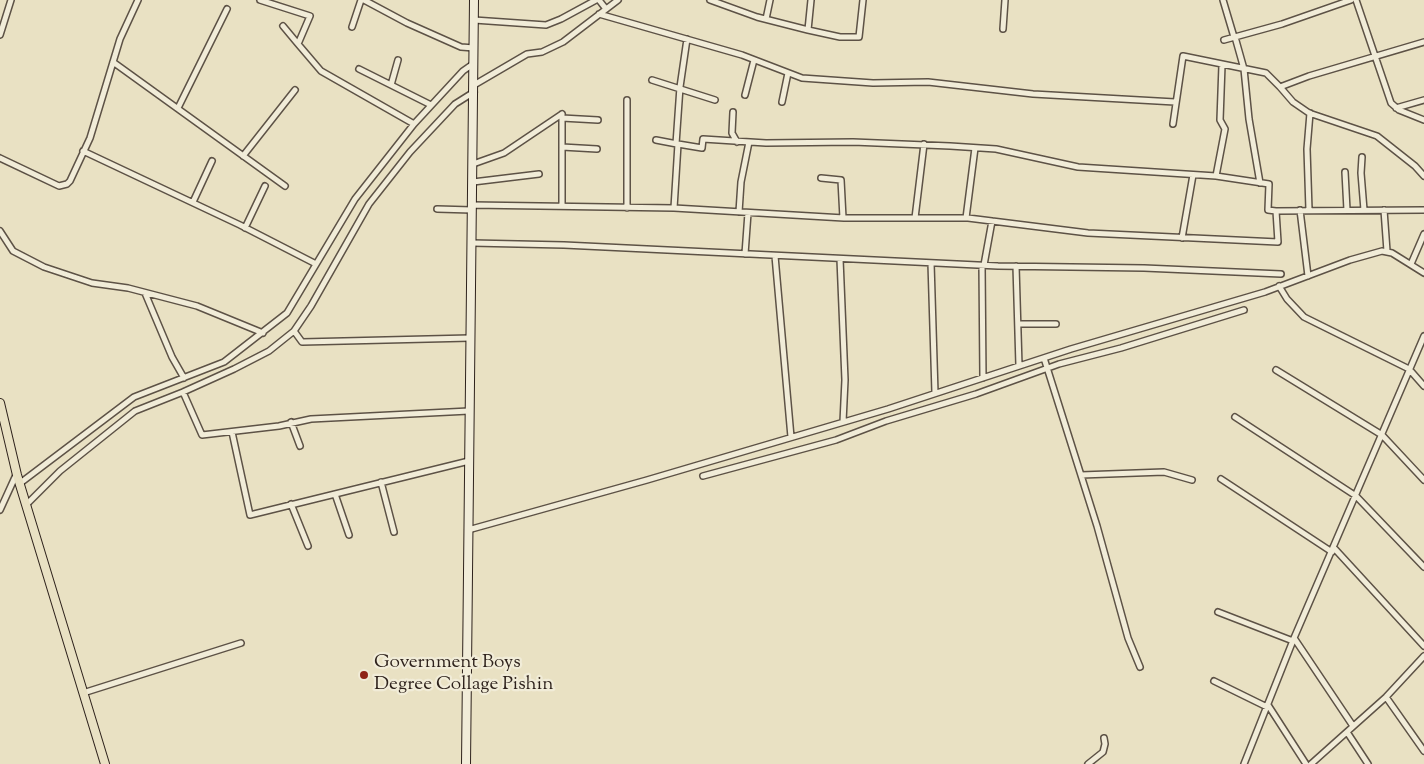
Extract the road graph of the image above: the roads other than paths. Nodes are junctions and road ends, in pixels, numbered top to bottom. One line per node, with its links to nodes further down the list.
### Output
1 (11, 0): 26 (street)
2 (138, 0): 36 (street)
3 (260, 0): 16 (street)
4 (363, 0): 23 (street); 32 (street)
5 (474, 0): 21 (main road)
6 (598, 0): 17 (street); 21 (street)
7 (618, 0): 17 (street)
8 (710, 0): 20 (street)
9 (770, 0): 20 (street)
10 (811, 0): 25 (street)
11 (863, 0): 25 (street)
12 (1005, 0): 24 (street)
13 (1223, 0): 27 (street)
14 (1352, 0): 27 (street)
15 (1356, 0): 33 (street)
16 (279, 3): 31 (street)
17 (606, 8): 19 (street)
18 (227, 9): 55 (street)
19 (599, 14): 28 (street); 46 (street)
20 (766, 19): 25 (street)
21 (474, 20): 32 (main road)
22 (283, 26): 31 (street)
23 (352, 27)
24 (1003, 29)
25 (808, 30)
26 (0, 35)
27 (1235, 37): 29 (street); 40 (street)
28 (688, 39): 35 (street); 44 (street)
29 (1224, 40)
30 (1424, 42): 33 (street)
31 (298, 44): 62 (street)
32 (474, 48): 37 (main road)
33 (1376, 56): 45 (street); 56 (street)
34 (398, 60): 43 (street)
35 (754, 60): 41 (street); 48 (street)
36 (113, 62): 55 (street); 72 (street)
37 (474, 64): 46 (main road); 54 (street)
38 (1222, 65): 40 (street); 53 (street); 81 (street)
39 (359, 69): 43 (street)
40 (1244, 69): 45 (street); 85 (street)
41 (788, 73): 52 (street); 53 (street)
42 (652, 80): 44 (street)
43 (391, 85): 54 (street)
44 (680, 87): 50 (street); 67 (street)
45 (1280, 87): 58 (street)
46 (474, 88): 77 (main road); 129 (street)
47 (295, 90): 73 (street)
48 (745, 95)
49 (627, 100): 91 (street)
50 (715, 100)
51 (1424, 100): 56 (street)
52 (782, 102)
53 (1175, 102): 63 (street)
54 (431, 105): 62 (street)
55 (178, 108): 73 (street)
56 (1396, 108): 61 (street)
57 (733, 112): 65 (street)
58 (1310, 113): 82 (street); 95 (street)
59 (562, 118): 60 (street); 69 (street); 77 (street)
60 (598, 120)
61 (1424, 120)
62 (414, 124): 117 (street)
63 (1173, 124)
64 (656, 140): 67 (street)
65 (737, 142): 66 (street); 67 (street)
66 (749, 142): 68 (street); 101 (street)
67 (677, 144): 92 (street)
68 (924, 144): 70 (street); 104 (street)
69 (562, 147): 71 (street); 89 (street)
70 (975, 148): 80 (street); 105 (street)
71 (596, 149)
72 (83, 151): 75 (street); 88 (street)
73 (243, 156): 87 (street)
74 (1362, 157): 97 (street)
75 (0, 158)
76 (212, 161): 88 (street)
77 (473, 164): 84 (main road)
78 (1346, 172): 96 (street)
79 (539, 174): 84 (street)
80 (1193, 174): 81 (street); 110 (street)
81 (1216, 176): 85 (street)
82 (1424, 176)
83 (821, 178): 103 (street)
84 (473, 182): 90 (main road)
85 (1260, 183): 100 (street)
86 (265, 186): 107 (street)
87 (285, 186)
88 (193, 202): 107 (street)
89 (562, 206): 90 (street); 91 (street)
90 (472, 207): 93 (street); 111 (main road)
91 (627, 208): 92 (street)
92 (674, 208): 101 (street)
93 (437, 209)
94 (1300, 210): 95 (street); 100 (street); 123 (street)
95 (1309, 210): 96 (street)
96 (1347, 210): 97 (street)
97 (1364, 210): 98 (street)
98 (1384, 210): 99 (street); 112 (street)
99 (1424, 210)
100 (1276, 211): 110 (street)
101 (739, 212): 102 (street)
102 (748, 213): 103 (street); 113 (street)
103 (843, 218): 104 (street)
104 (915, 218): 105 (street)
105 (966, 218): 106 (street)
106 (992, 221): 110 (street); 119 (street)
107 (245, 228): 117 (street)
108 (0, 231): 125 (street)
109 (1424, 234): 118 (street)
110 (1182, 238)
111 (472, 243): 113 (street); 132 (main road)
112 (1387, 251): 118 (street); 123 (street)
113 (745, 254): 114 (street)
114 (775, 256): 115 (street); 150 (street)
115 (840, 259): 116 (street); 147 (street)
116 (931, 263): 119 (street); 142 (street)
117 (316, 264): 130 (street)
118 (1411, 264): 121 (street)
119 (983, 265): 120 (street); 139 (street)
120 (1016, 266): 122 (street); 127 (street)
121 (1424, 272)
122 (1281, 274)
123 (1308, 276): 124 (street)
124 (1279, 286): 133 (street); 137 (street)
125 (145, 293): 130 (street); 138 (street)
126 (1244, 310): 135 (street)
127 (1018, 324): 128 (street); 134 (street)
128 (1056, 324)
129 (294, 331): 132 (street); 141 (street)
130 (264, 333): 138 (street)
131 (1424, 336): 137 (street)
132 (470, 338): 144 (main road)
133 (1044, 358): 134 (street); 135 (street)
134 (1019, 366): 139 (street)
135 (1048, 368): 154 (street); 155 (street)
136 (1276, 370): 149 (street)
137 (1409, 370): 140 (street); 149 (street)
138 (184, 378): 160 (street)
139 (984, 378): 142 (street)
140 (1424, 386)
141 (183, 392): 148 (street); 164 (street)
142 (935, 393): 147 (street)
143 (0, 402): 153 (main road)
144 (469, 411): 146 (street); 152 (main road)
145 (1235, 417): 162 (street)
146 (291, 422): 148 (street); 151 (street)
147 (844, 422): 150 (street)
148 (232, 432): 163 (street)
149 (1382, 435): 158 (street); 162 (street)
150 (791, 437): 166 (street)
151 (300, 446)
152 (469, 460): 159 (street); 166 (main road)
153 (17, 475): 160 (main road); 165 (street)
154 (1081, 475): 157 (street); 177 (street)
155 (703, 476)
156 (1221, 479): 170 (street)
157 (1192, 480)
158 (1424, 480)
159 (381, 482): 161 (street); 167 (street)
160 (20, 484): 164 (main road)
161 (335, 494): 163 (street); 168 (street)
162 (1356, 496): 170 (street); 171 (street)
163 (291, 504): 169 (street)
164 (26, 505): 179 (main road)
165 (0, 510)
166 (468, 530): 187 (main road)
167 (394, 532)
168 (349, 535)
169 (308, 546)
170 (1333, 550): 173 (street); 175 (street)
171 (1424, 567)
172 (1218, 612): 173 (street)
173 (1293, 639): 181 (street); 182 (street)
174 (241, 643): 179 (street)
175 (1424, 646)
176 (1424, 656): 180 (street)
177 (1140, 667)
178 (1214, 681): 181 (street)
179 (83, 693): 186 (main road)
180 (1386, 697): 182 (street); 185 (street)
181 (1268, 706): 189 (street); 190 (street)
182 (1353, 726): 183 (street)
183 (1347, 732): 191 (street); 192 (street)
184 (1104, 738): 188 (street)
185 (1424, 751)
186 (105, 764)
187 (466, 764)
188 (1088, 764)
189 (1244, 764)
190 (1306, 764)
191 (1311, 764)
192 (1368, 764)

